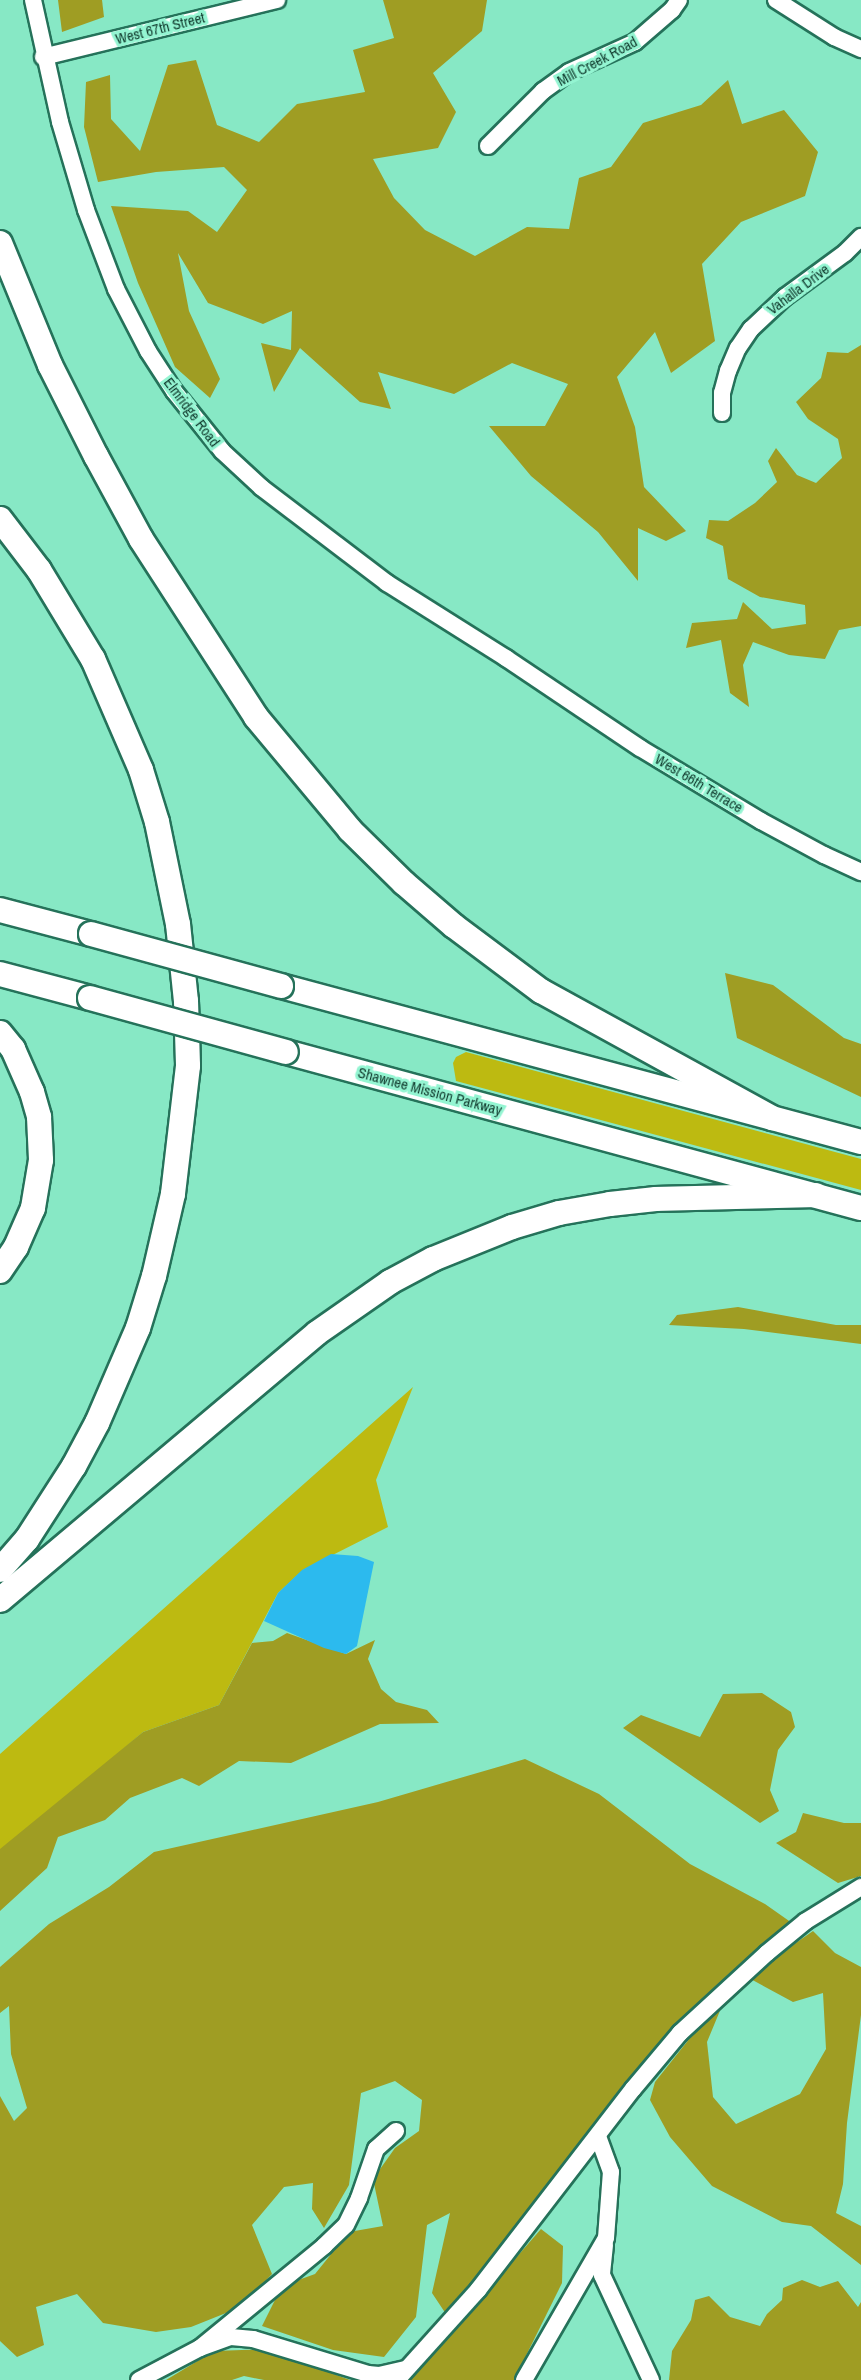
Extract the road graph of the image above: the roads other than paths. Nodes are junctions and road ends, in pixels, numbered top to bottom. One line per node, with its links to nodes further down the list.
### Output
1 (33, 0): 6 (street, Elmridge Road)
2 (277, 0): 6 (street, West 67th Street)
3 (679, 0): 7 (street, Mill Creek Road)
4 (776, 0): 5 (street)
5 (861, 49)
6 (43, 57): 12 (street, Elmridge Road)
7 (488, 146)
8 (861, 237): 10 (street, Vahalla Drive)
9 (0, 243): 17 (highway)
10 (722, 413)
11 (0, 519): 22 (highway)
12 (543, 684): 13 (street, West 66th Terrace)
13 (861, 872)
14 (0, 910): 17 (highway, bridge)
15 (0, 974): 19 (highway, Shawnee Mission Parkway, bridge)
16 (0, 1033): 21 (highway)
17 (772, 1118): 18 (highway)
18 (861, 1142)
19 (816, 1195): 20 (highway, Shawnee Mission Parkway); 23 (highway)
20 (861, 1208)
21 (0, 1271)
22 (0, 1570)
23 (0, 1600)
24 (861, 1887): 26 (street)
25 (396, 2131): 28 (street)
26 (598, 2137): 27 (street); 29 (street)
27 (606, 2238): 31 (street); 32 (street)
28 (200, 2348): 29 (street); 30 (street)
29 (402, 2375)
30 (139, 2380)
31 (524, 2380)
32 (651, 2380)

